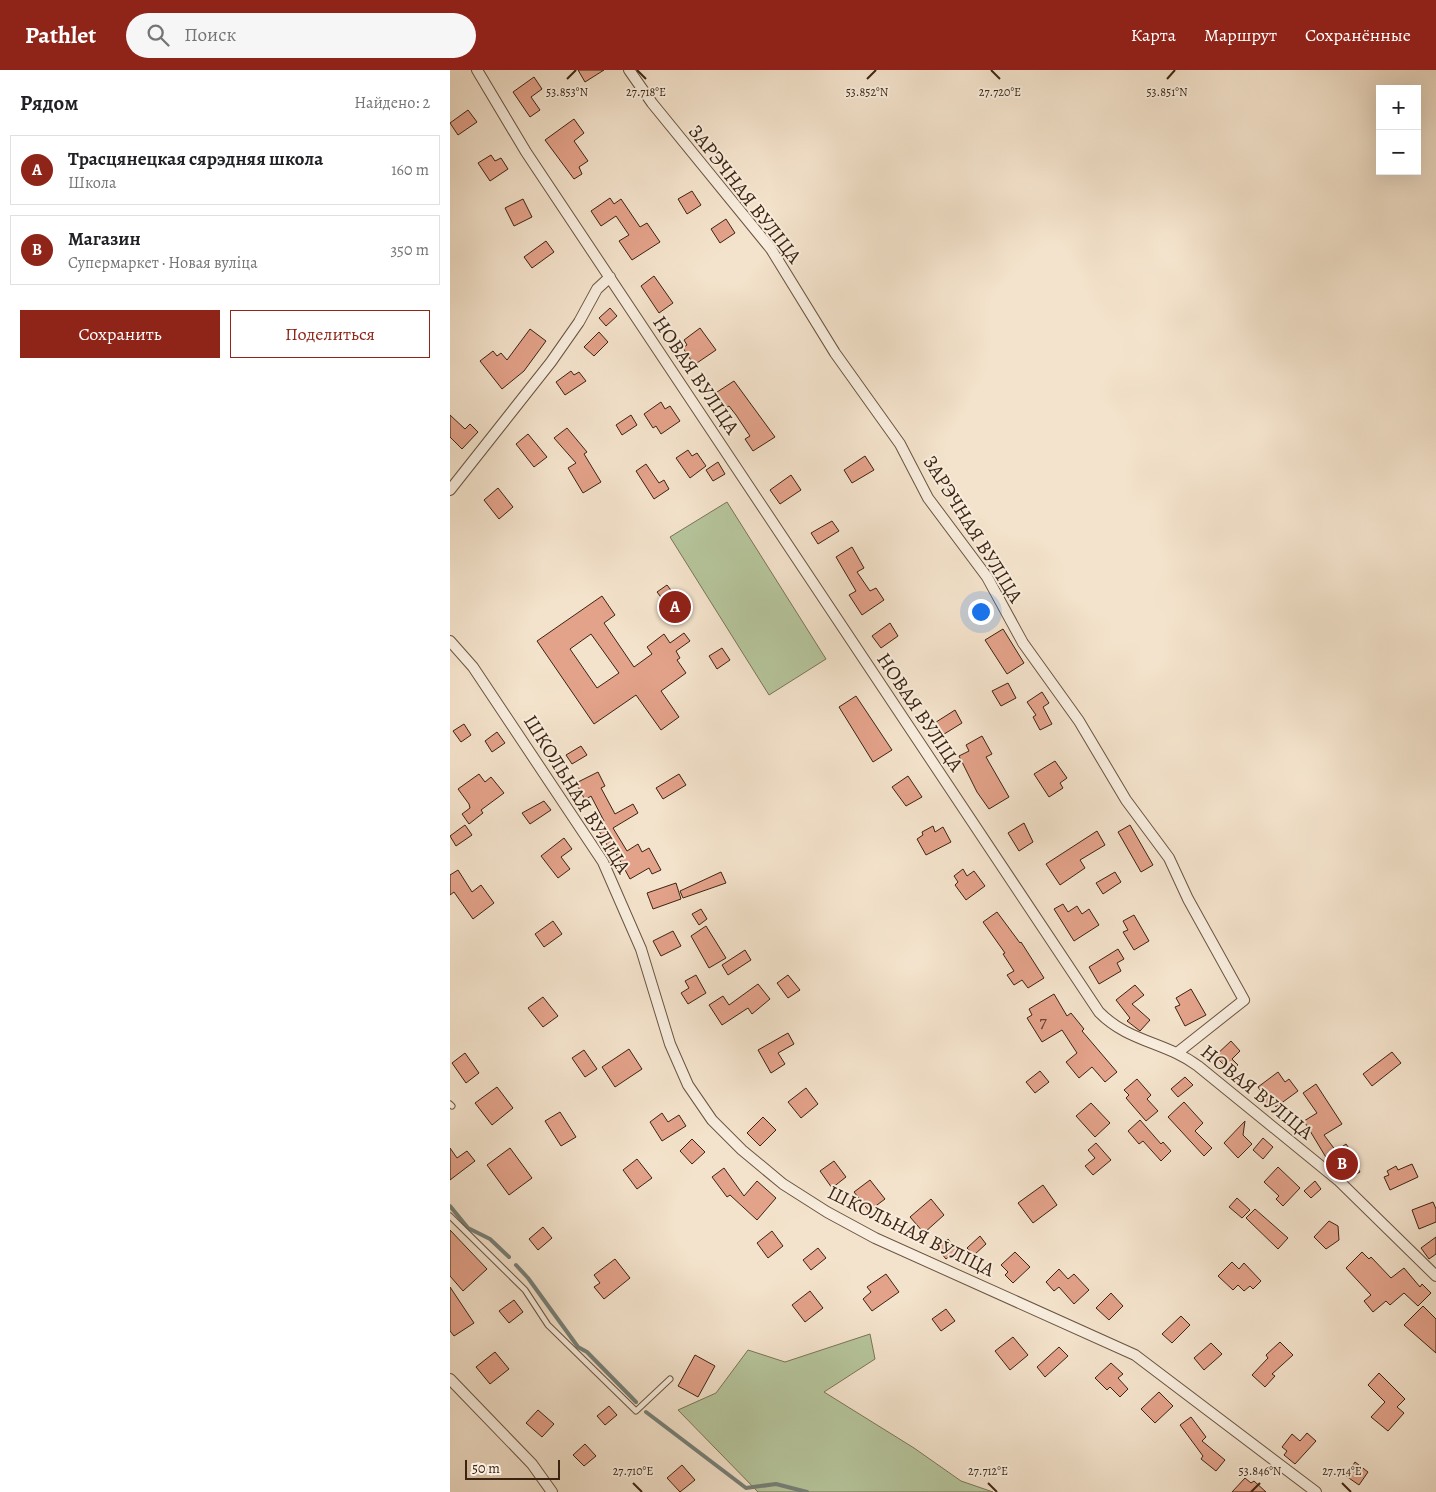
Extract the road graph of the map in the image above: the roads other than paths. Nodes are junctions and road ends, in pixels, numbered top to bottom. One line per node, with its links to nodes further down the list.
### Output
1 (477, 70): 3 (street, НОВАЯ ВУЛІЦА)
2 (629, 70): 6 (street, ЗАРЭЧНАЯ ВУЛІЦА)
3 (610, 277): 4 (street); 6 (street, НОВАЯ ВУЛІЦА)
4 (450, 490)
5 (450, 641): 12 (street, ШКОЛЬНАЯ ВУЛІЦА)
6 (1177, 1053): 8 (street, НОВАЯ ВУЛІЦА)
7 (450, 1216): 10 (lane)
8 (1436, 1276)
9 (450, 1379): 11 (street)
10 (670, 1379)
11 (552, 1492)
12 (1316, 1492)

